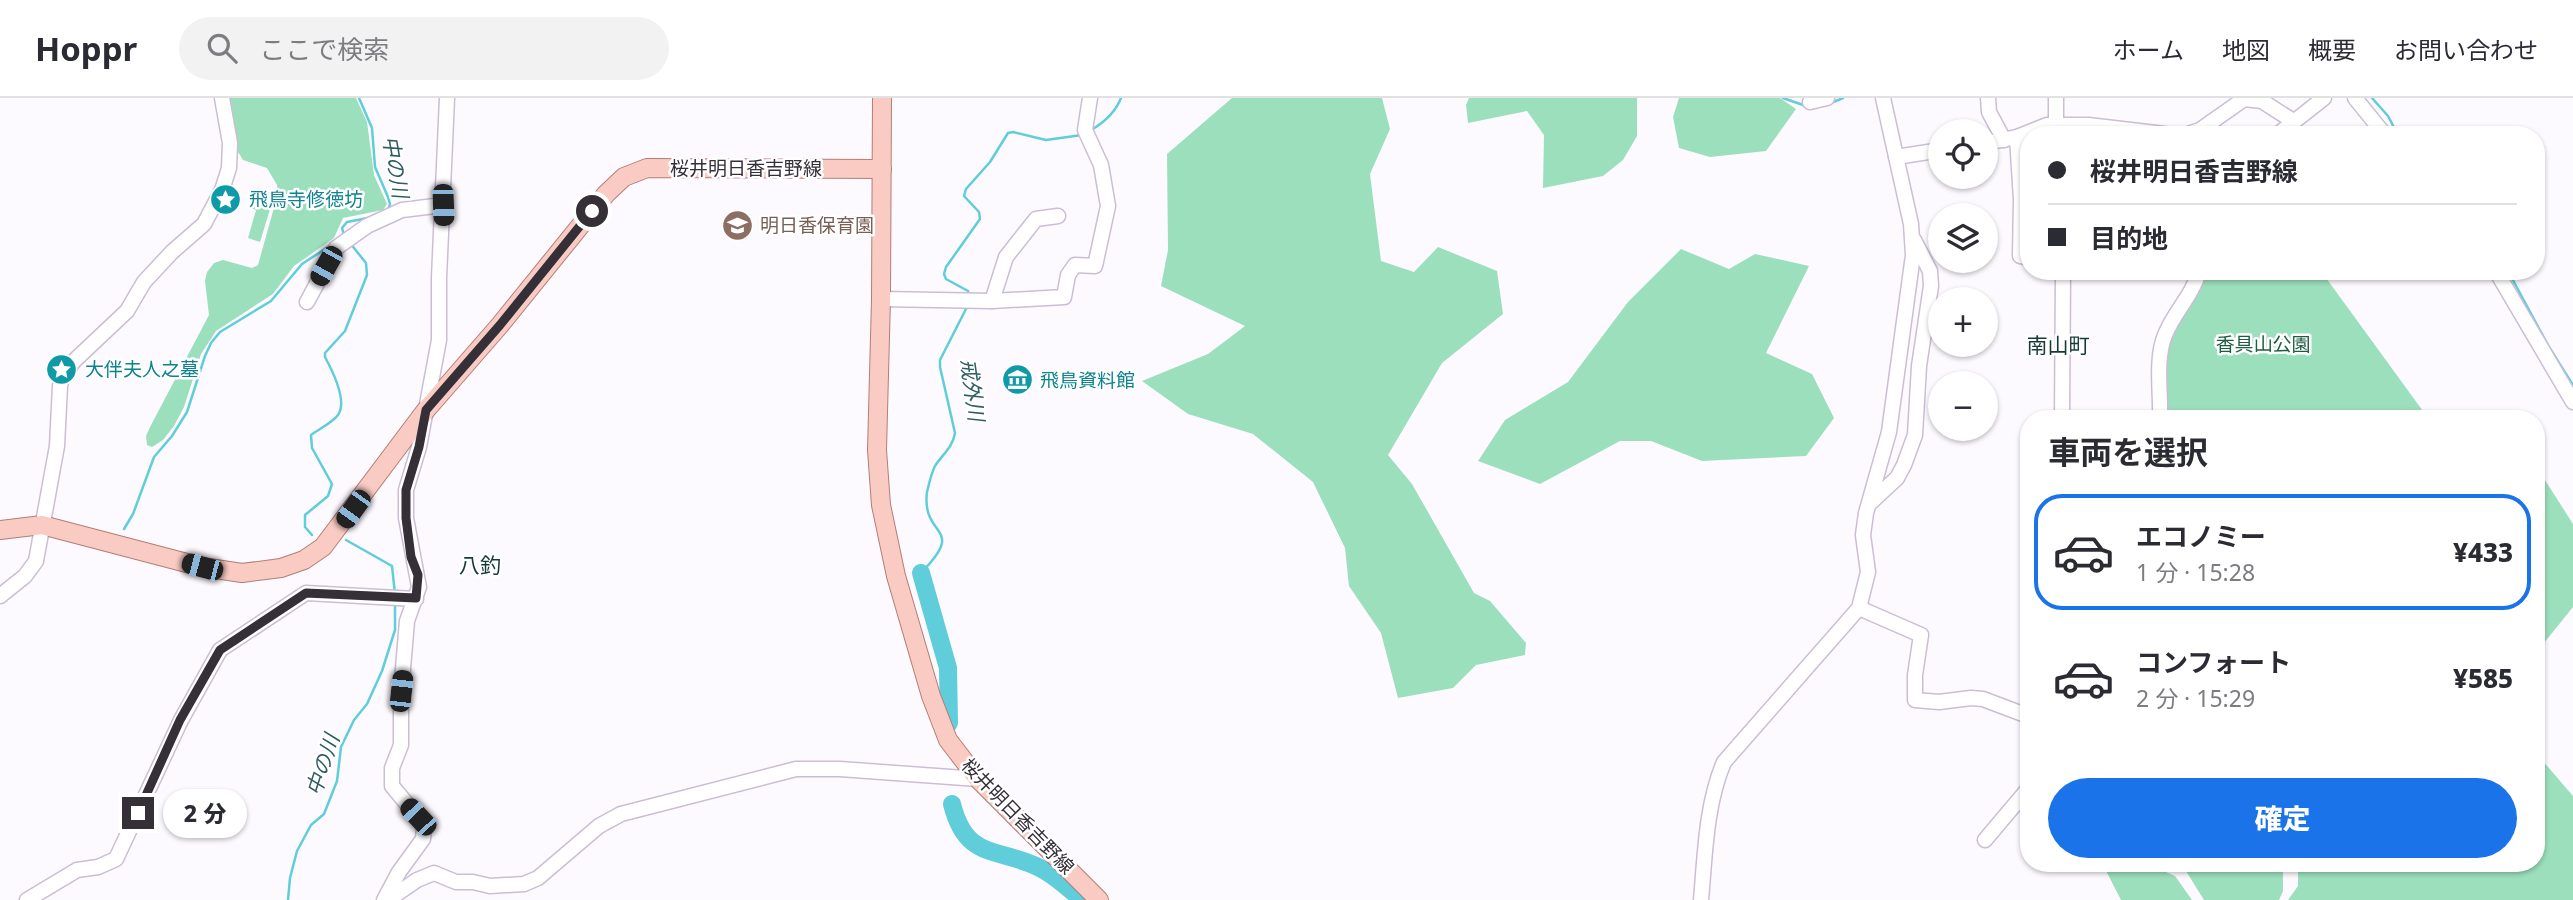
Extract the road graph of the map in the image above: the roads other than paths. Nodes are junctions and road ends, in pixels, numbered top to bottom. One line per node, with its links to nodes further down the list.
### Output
1 (222, 98): 40 (street)
2 (447, 98): 26 (street)
3 (882, 98): 24 (main road)
4 (1090, 98): 33 (street)
5 (1827, 98): 11 (street)
6 (1882, 98): 23 (street)
7 (1988, 98): 20 (street)
8 (2056, 98): 13 (street)
9 (2324, 98): 12 (street)
10 (2356, 98): 18 (street)
11 (1810, 102)
12 (2293, 121): 16 (street); 17 (street)
13 (2056, 125): 14 (street); 15 (street)
14 (2048, 126)
15 (2097, 126)
16 (2206, 126)
17 (2287, 126)
18 (2378, 126)
19 (2020, 134): 20 (street)
20 (2011, 138): 21 (street); 25 (street)
21 (1998, 141)
22 (1928, 152): 23 (street)
23 (1896, 157): 28 (street)
24 (882, 169): 32 (main road, 桜井明日香吉野線); 36 (main road, 桜井明日香吉野線)
25 (2020, 194)
26 (443, 205): 34 (street); 36 (street)
27 (1058, 216): 33 (street)
28 (1914, 238): 39 (street); 39 (street)
29 (2063, 280): 37 (street)
30 (2196, 280): 38 (street)
31 (2501, 280): 35 (street)
32 (881, 299): 33 (street); 46 (main road, 桜井明日香吉野線)
33 (979, 300)
34 (307, 302)
35 (2573, 402)
36 (426, 410): 40 (main road, 桜井明日香吉野線); 43 (street)
37 (2062, 410)
38 (2160, 410)
39 (1868, 505): 44 (street)
40 (41, 526): 41 (main road, 桜井明日香吉野線); 42 (street)
41 (0, 530)
42 (0, 596)
43 (402, 597): 49 (street); 50 (street)
44 (1859, 608): 45 (street); 52 (street)
45 (2020, 713)
46 (978, 779): 50 (street); 51 (main road, 桜井明日香吉野線)
47 (2020, 798): 48 (street)
48 (1985, 839)
49 (27, 900)
50 (386, 900)
51 (1099, 900)
52 (1701, 900)

